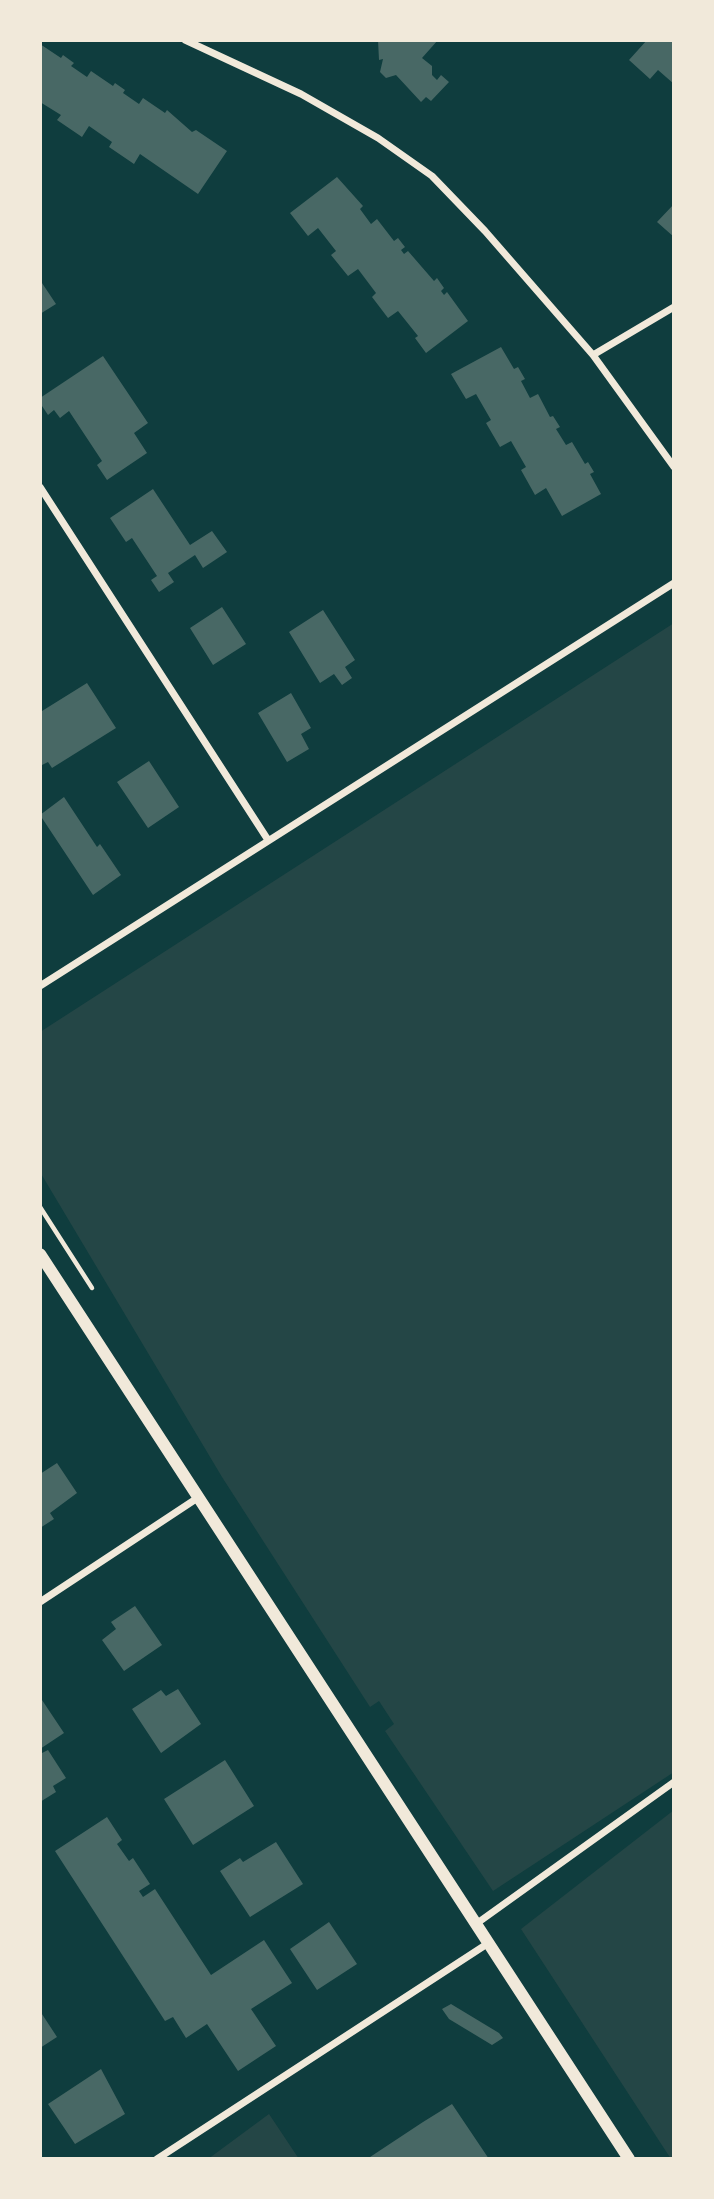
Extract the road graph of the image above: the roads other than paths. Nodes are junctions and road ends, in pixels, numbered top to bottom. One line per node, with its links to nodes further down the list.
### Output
1 (185, 40): 3 (street)
2 (674, 307): 3 (street)
3 (593, 355): 4 (street)
4 (674, 467)
5 (40, 487): 7 (street)
6 (674, 583): 7 (street)
7 (268, 840): 8 (street)
8 (40, 986)
9 (40, 1254): 10 (street)
10 (199, 1497): 11 (street); 13 (street)
11 (40, 1602)
12 (674, 1782): 13 (street)
13 (475, 1925): 14 (street)
14 (487, 1944): 15 (street); 16 (street)
15 (157, 2159)
16 (629, 2159)

